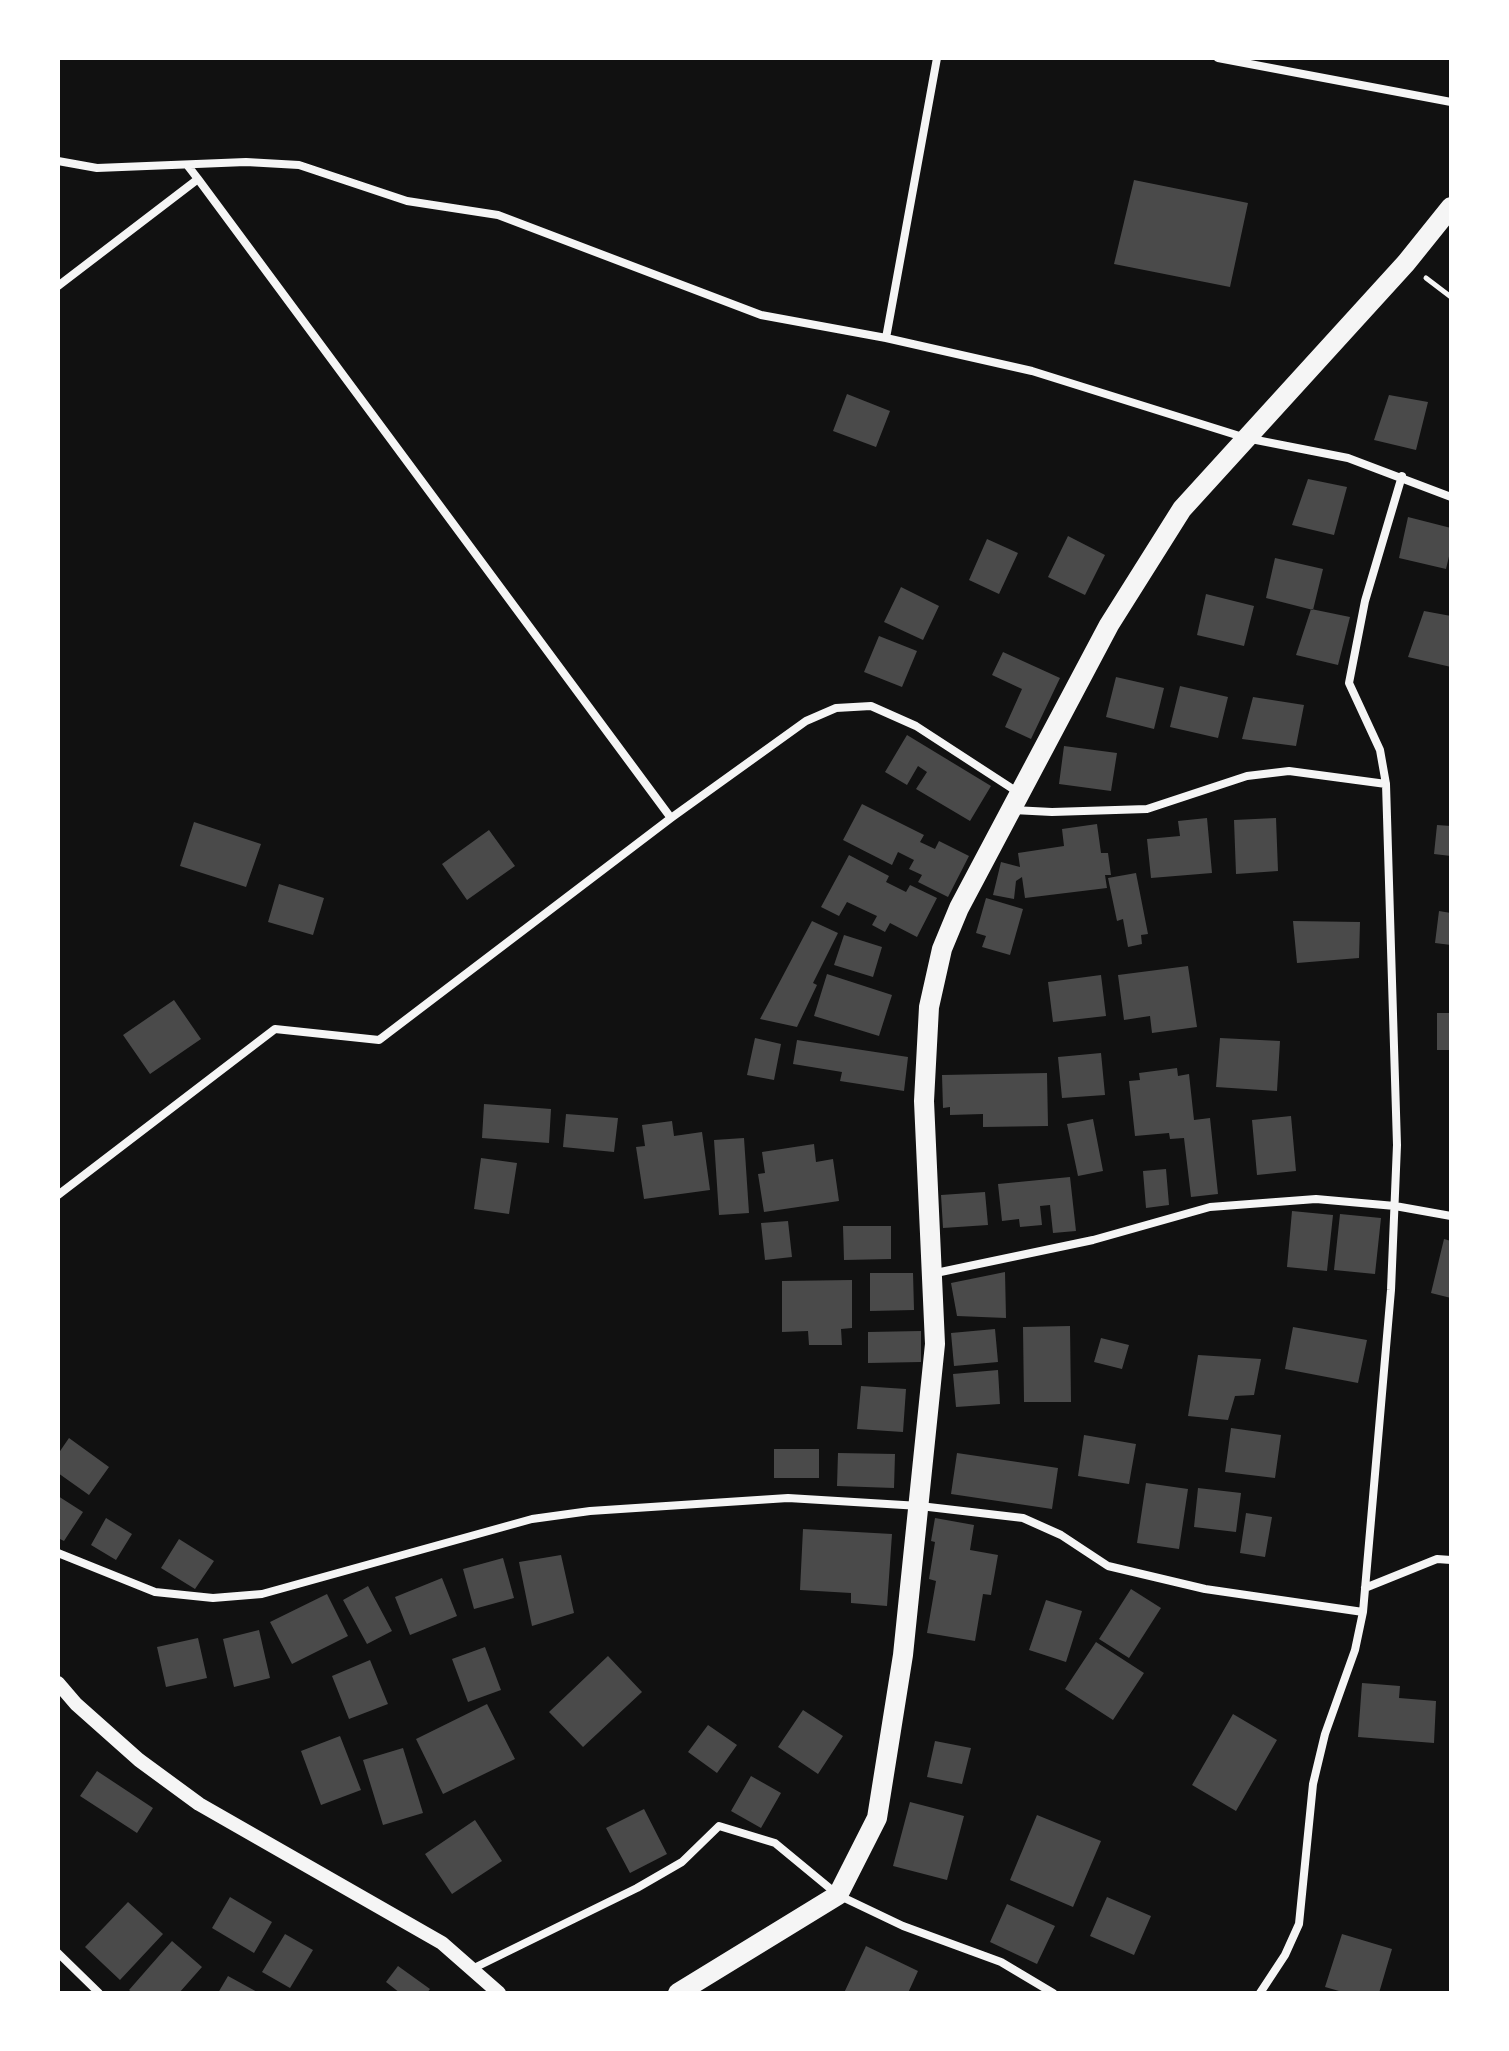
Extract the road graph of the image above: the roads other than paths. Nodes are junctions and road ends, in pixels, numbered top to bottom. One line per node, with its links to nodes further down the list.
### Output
1 (937, 58): 9 (street)
2 (1218, 58): 3 (street)
3 (1451, 102)
4 (58, 161): 5 (street)
5 (188, 166): 6 (street); 9 (street)
6 (198, 179): 8 (street); 15 (street)
7 (1451, 207): 10 (main road)
8 (58, 286)
9 (886, 338): 10 (street)
10 (1246, 438): 11 (street); 14 (main road)
11 (1402, 476): 12 (street); 13 (street)
12 (1451, 497)
13 (1386, 784): 14 (street); 17 (street)
14 (1017, 802): 15 (street); 19 (main road)
15 (671, 818): 16 (street)
16 (58, 1195)
17 (1395, 1206): 18 (street); 19 (street); 23 (street)
18 (1451, 1216)
19 (931, 1274): 20 (main road)
20 (920, 1506): 21 (street); 24 (street); 26 (main road)
21 (58, 1553)
22 (1451, 1560): 23 (street)
23 (1365, 1588): 24 (street)
24 (1363, 1612): 33 (street)
25 (58, 1683): 28 (street)
26 (838, 1895): 28 (street); 31 (main road); 32 (street)
27 (58, 1953): 29 (street)
28 (472, 1969): 30 (street)
29 (99, 1993)
30 (499, 1993)
31 (678, 1993)
32 (1053, 1993)
33 (1260, 1993)

